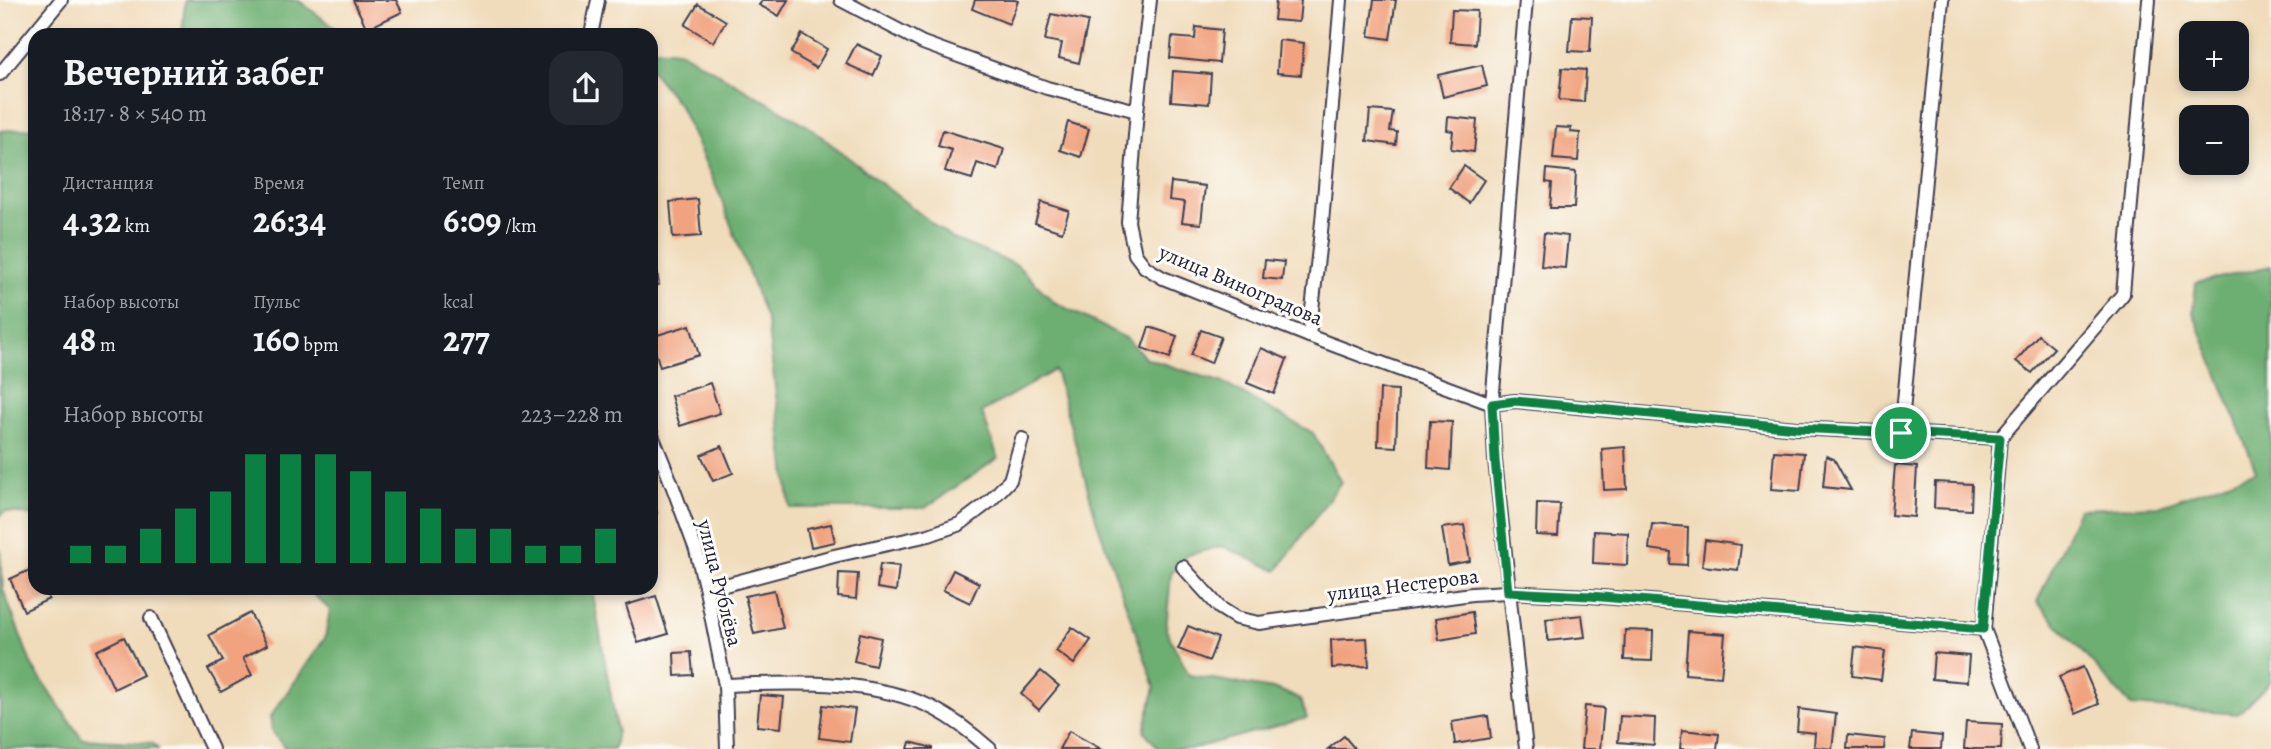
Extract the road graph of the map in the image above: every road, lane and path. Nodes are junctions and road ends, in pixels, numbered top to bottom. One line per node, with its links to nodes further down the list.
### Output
1 (61, 0): 9 (street)
2 (598, 0): 10 (street)
3 (841, 0): 13 (street)
4 (1150, 0): 13 (street, улица Виноградова)
5 (1341, 0): 14 (street)
6 (1526, 0): 15 (street)
7 (1942, 0): 16 (street)
8 (2149, 0): 17 (street)
9 (38, 28)
10 (592, 28)
11 (28, 40): 12 (street)
12 (0, 74)
13 (1137, 111): 14 (street, улица Виноградова)
14 (1309, 335): 15 (street, улица Виноградова)
15 (1492, 404): 16 (street); 22 (street)
16 (1901, 433): 17 (street)
17 (2000, 438): 24 (street)
18 (1022, 439): 21 (street)
19 (658, 450): 21 (street, улица Рублёва)
20 (1183, 567): 22 (street, улица Нестерова)
21 (706, 590): 25 (street, улица Рублёва)
22 (1508, 592): 24 (street, улица Нестерова); 29 (street)
23 (151, 618): 26 (street)
24 (1983, 629): 30 (street)
25 (725, 685): 27 (street, улица Рублёва); 28 (street)
26 (212, 749)
27 (727, 749)
28 (990, 749)
29 (1526, 749)
30 (2030, 749)

